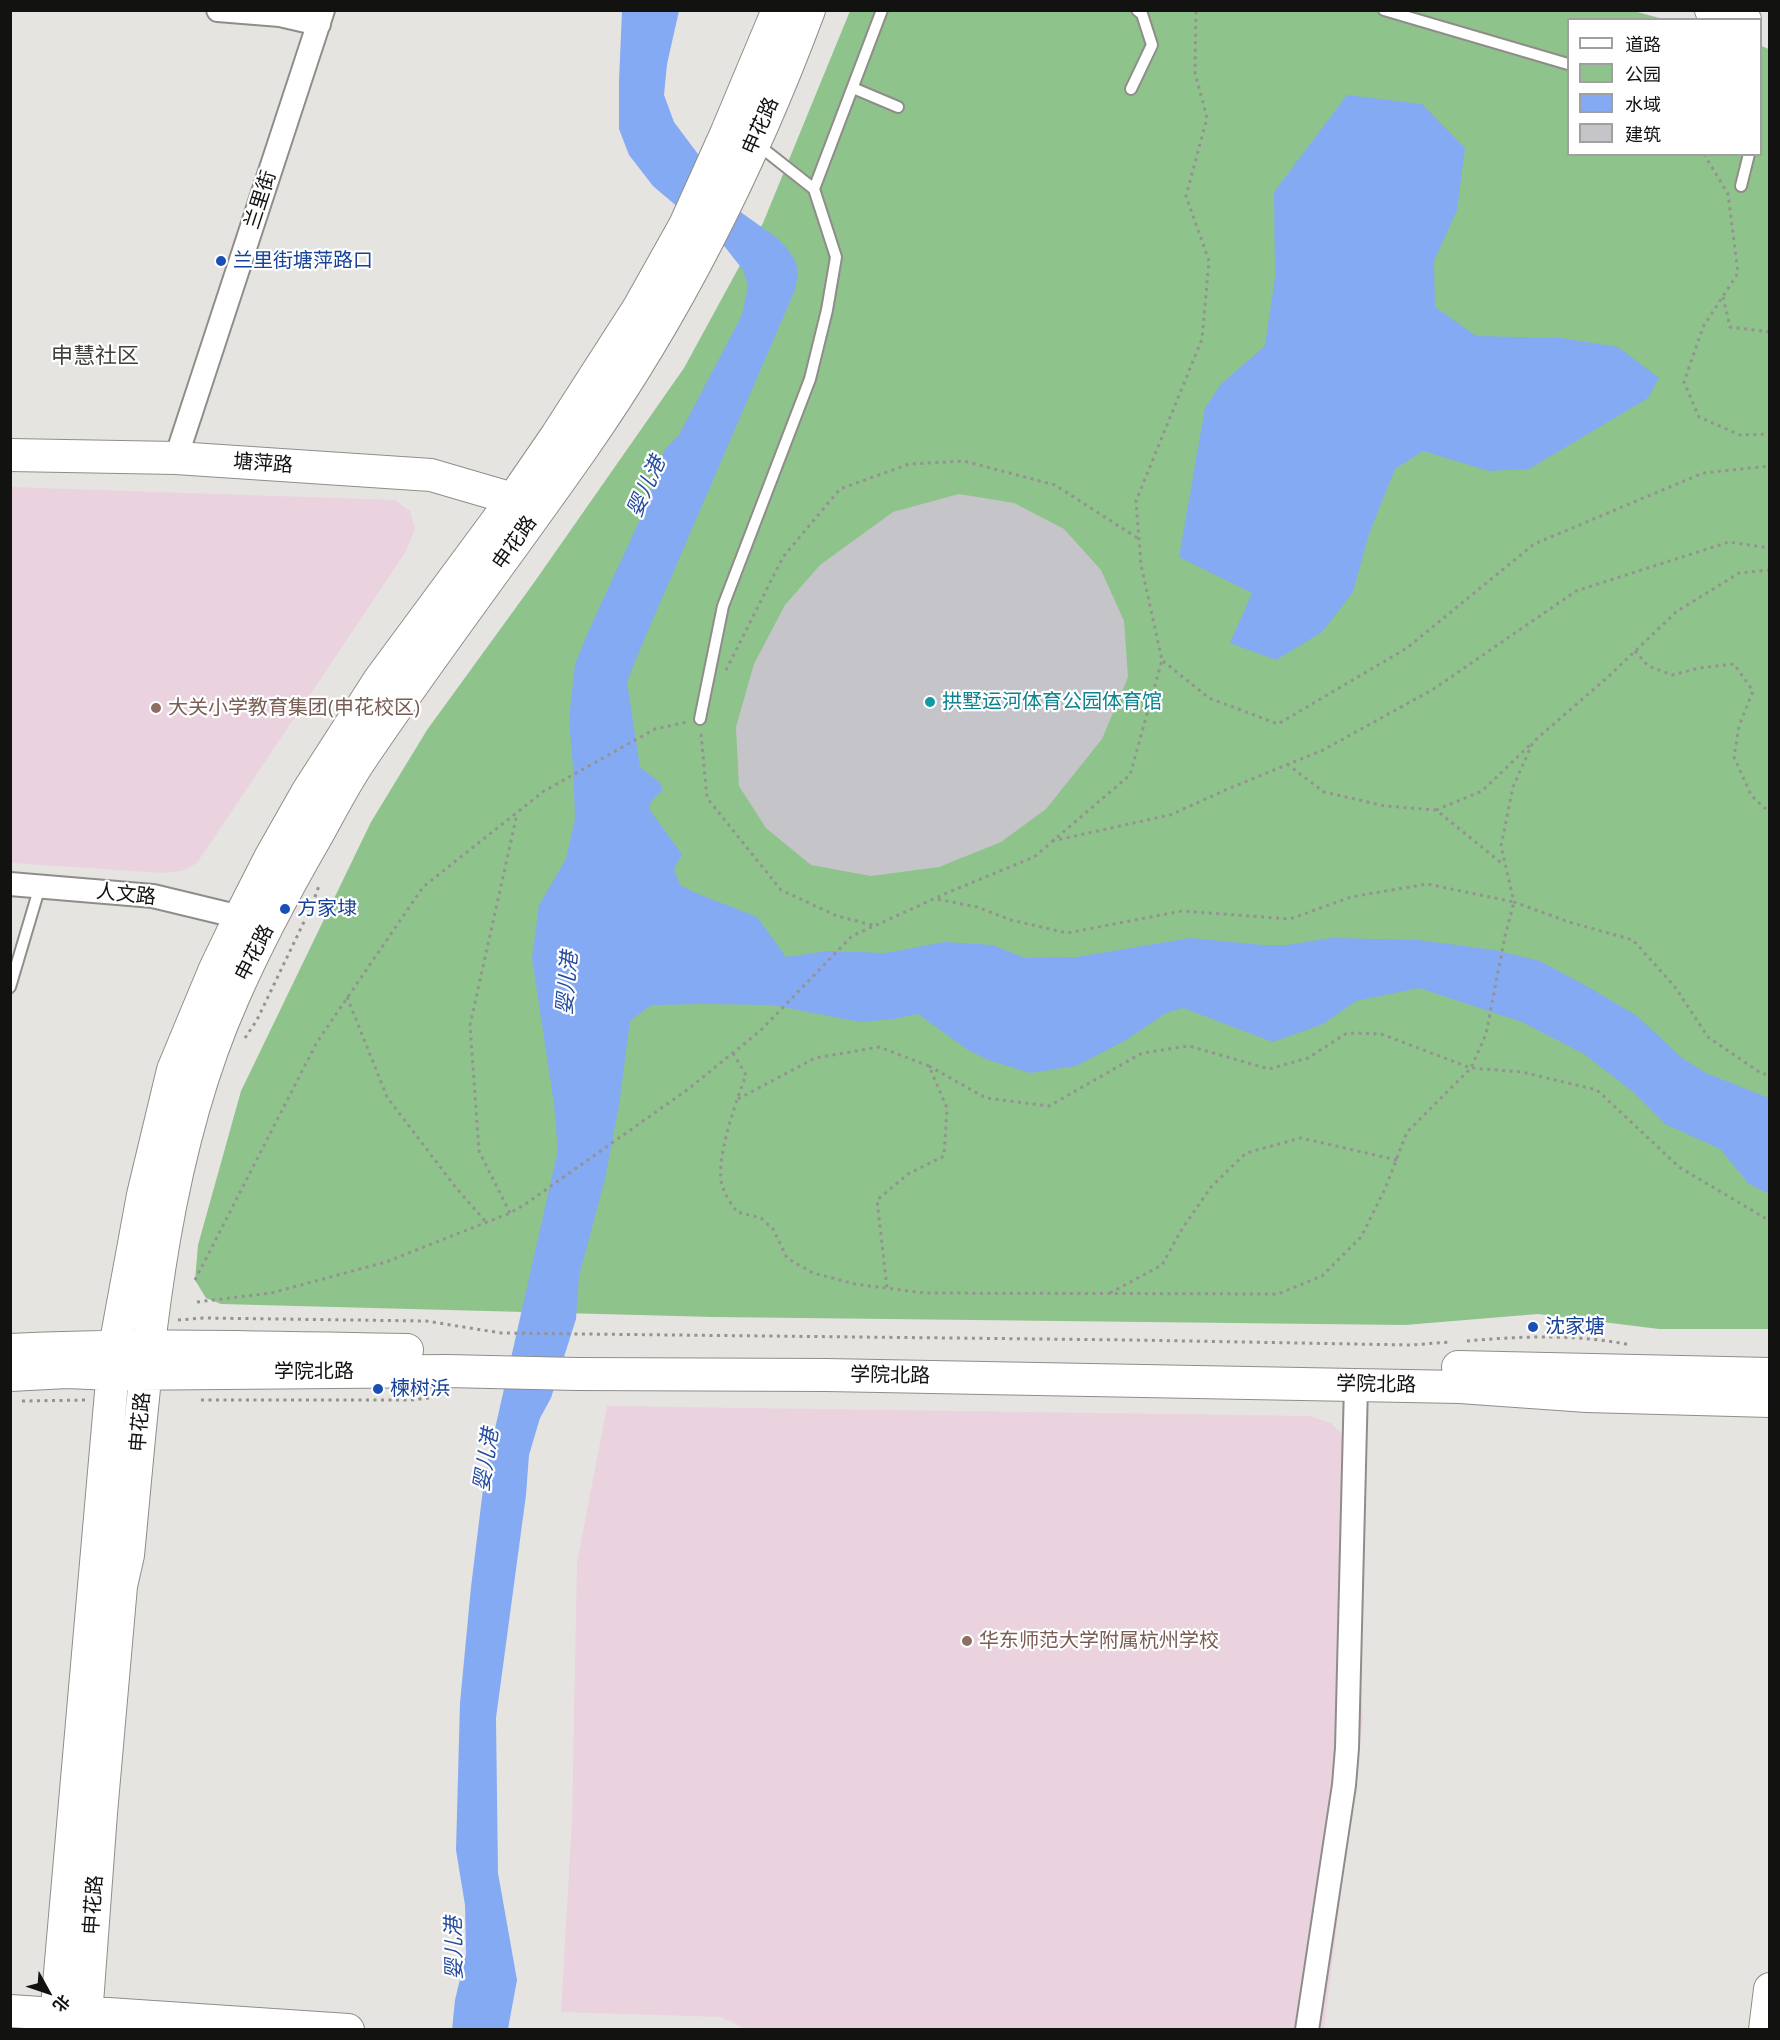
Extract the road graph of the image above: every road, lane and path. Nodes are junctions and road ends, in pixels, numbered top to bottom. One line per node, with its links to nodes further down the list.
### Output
1 (218, 10): 9 (street)
2 (778, 10): 15 (main road, 申花路)
3 (808, 10): 15 (main road, 申花路)
4 (882, 10): 12 (lane)
5 (1137, 10): 13 (lane)
6 (1196, 10): 28 (path)
7 (1384, 10): 11 (lane)
8 (1711, 10): 10 (main road)
9 (321, 17): 25 (street, 兰里街)
10 (1738, 18)
11 (1567, 63)
12 (853, 88): 14 (lane); 19 (lane)
13 (1131, 89)
14 (897, 107)
15 (742, 146): 19 (lane); 20 (main road, 申花路)
16 (1705, 156): 21 (path)
17 (1748, 156): 18 (lane)
18 (1741, 186)
19 (814, 189): 34 (lane)
20 (695, 235): 27 (main road, 申花路); 72 (main road, 申花路)
21 (1722, 296): 22 (path); 23 (path)
22 (1770, 332)
23 (1770, 434)
24 (10, 455): 25 (main road, 塘萍路)
25 (176, 458): 27 (main road, 塘萍路)
26 (1770, 466): 32 (path)
27 (513, 499): 47 (main road, 申花路)
28 (1139, 538): 32 (path); 33 (path)
29 (1770, 548): 36 (path)
30 (1770, 570): 31 (path)
31 (1635, 651): 35 (path); 39 (path)
32 (1162, 660): 40 (path)
33 (726, 670)
34 (700, 719): 38 (path); 48 (path)
35 (1533, 742): 37 (path); 41 (path)
36 (1287, 764): 37 (path); 40 (path)
37 (1436, 810): 41 (path)
38 (517, 812): 50 (path); 58 (path)
39 (1770, 813)
40 (1052, 841): 45 (path)
41 (1506, 866): 46 (path)
42 (323, 875): 51 (path)
43 (10, 884): 44 (street, 人文路)
44 (40, 886): 47 (street, 人文路); 49 (lane)
45 (934, 899): 46 (path); 48 (path)
46 (1515, 903): 54 (path); 55 (path)
47 (240, 917): 71 (main road, 申花路)
48 (876, 926): 52 (path)
49 (10, 987)
50 (347, 997): 60 (path); 61 (path)
51 (245, 1039)
52 (733, 1053): 56 (path); 58 (path)
53 (929, 1066): 54 (path); 56 (path); 62 (path)
54 (1471, 1068): 57 (path); 59 (path)
55 (1770, 1074)
56 (736, 1100): 62 (path)
57 (1396, 1160): 63 (path); 63 (path)
58 (510, 1213): 60 (path)
59 (1770, 1221)
60 (486, 1222): 64 (path)
61 (195, 1280)
62 (886, 1288): 63 (path)
63 (1108, 1293)
64 (197, 1302)
65 (1456, 1341): 70 (path)
66 (1467, 1341): 68 (path)
67 (500, 1342): 70 (main road, 学院北路); 70 (path); 72 (main road, 学院北路)
68 (1632, 1345)
69 (10, 1350): 71 (main road, 学院北路)
70 (580, 1354): 72 (main road, 学院北路); 73 (main road, 学院北路); 75 (main road, 学院北路)
71 (114, 1360): 72 (main road, 学院北路); 74 (main road, 学院北路); 79 (main road, 申花路)
72 (147, 1360): 80 (main road, 申花路)
73 (1770, 1374)
74 (10, 1375)
75 (1356, 1385): 76 (main road, 学院北路); 82 (street)
76 (1770, 1401)
77 (1770, 1989): 83 (main road)
78 (10, 2011): 79 (main road)
79 (55, 2022): 80 (main road)
80 (86, 2022): 81 (main road)
81 (348, 2030)
82 (1307, 2030)
83 (1765, 2030)

